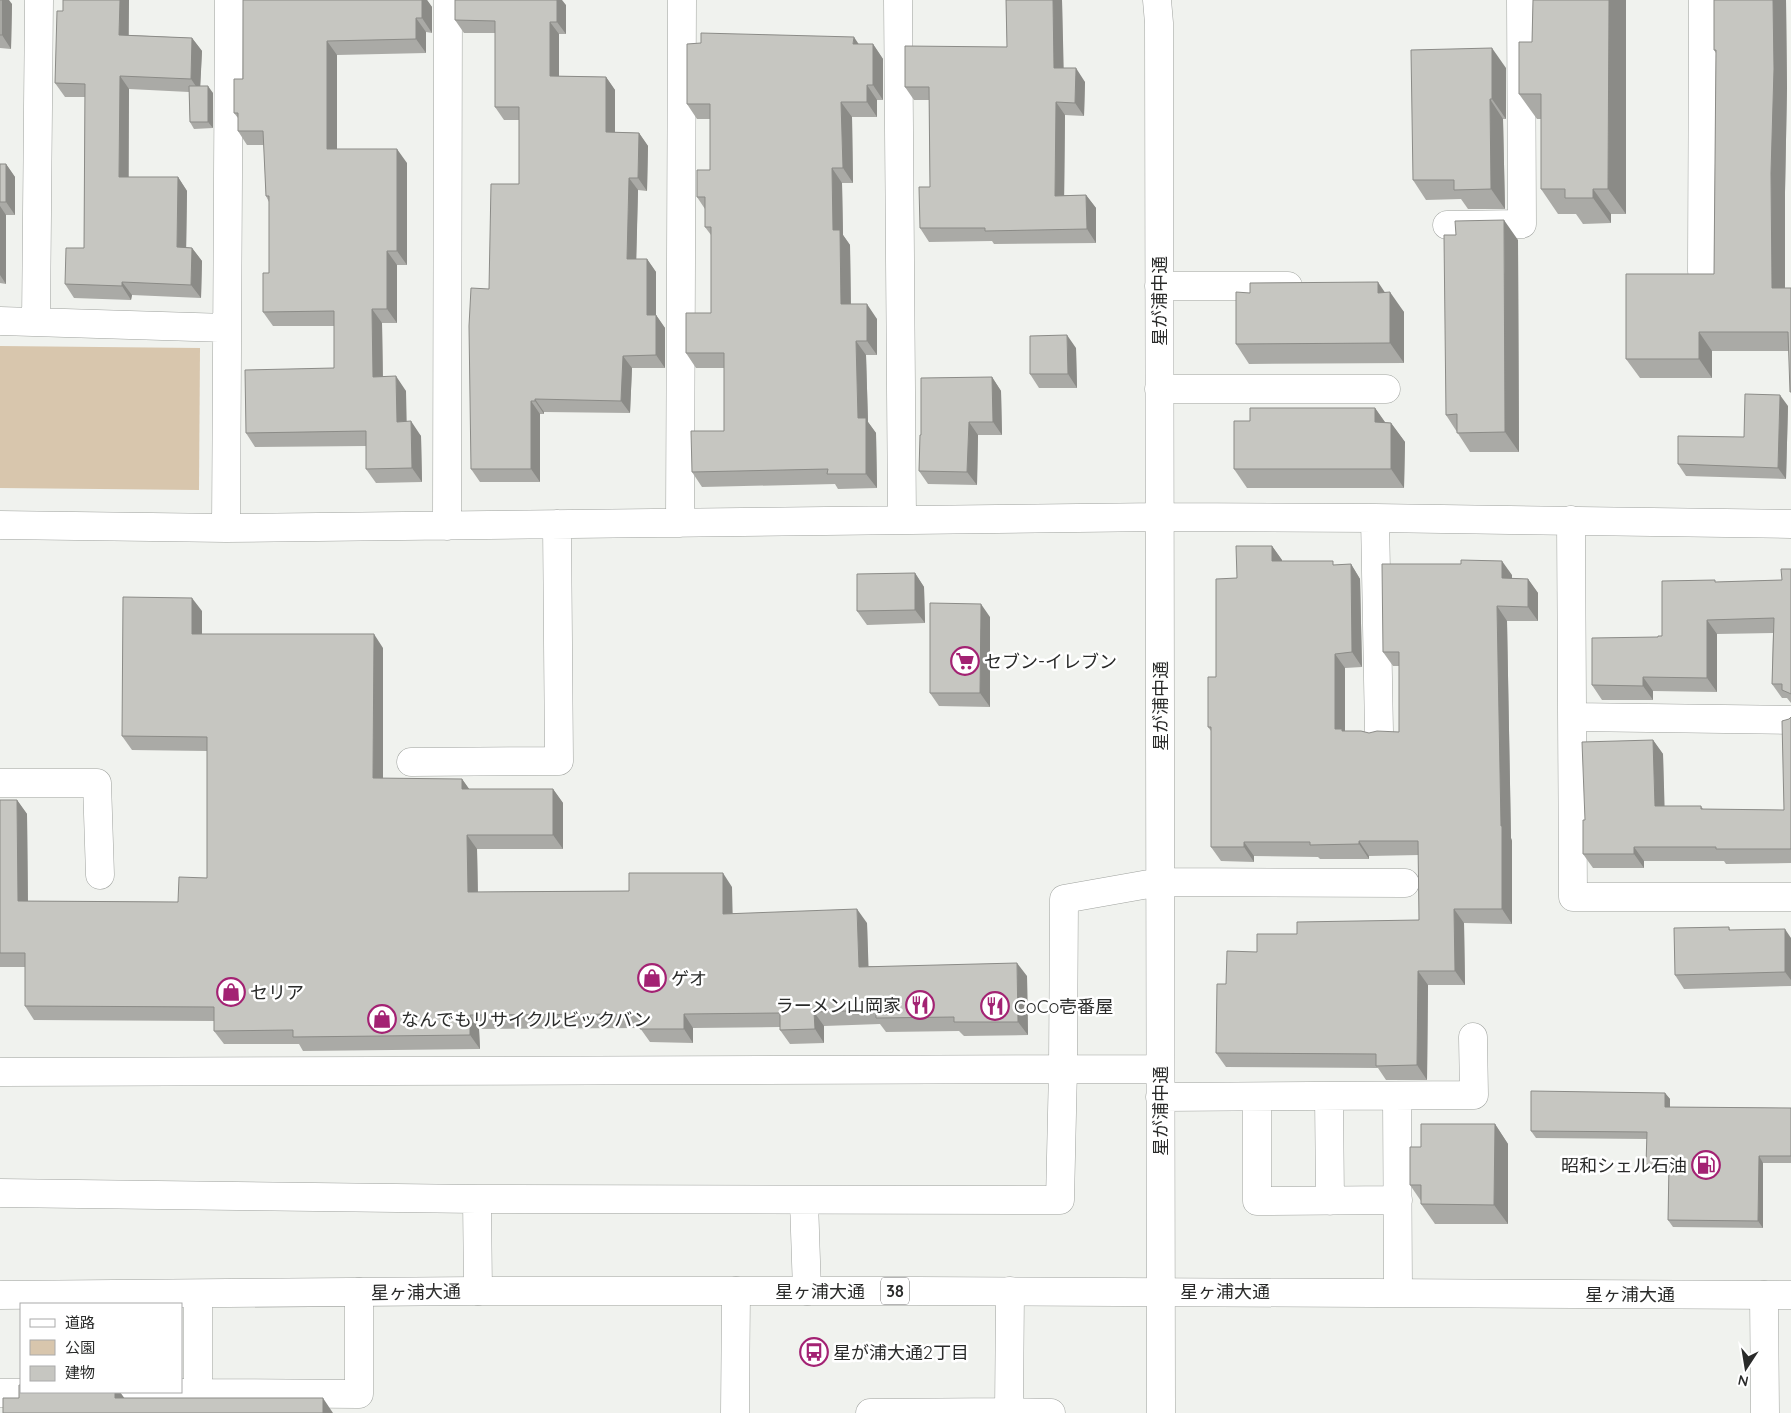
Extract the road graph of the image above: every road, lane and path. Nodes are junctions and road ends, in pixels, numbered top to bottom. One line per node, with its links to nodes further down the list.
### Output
1 (39, 0): 14 (main road)
2 (229, 0): 15 (main road)
3 (448, 0): 26 (main road)
4 (682, 0): 22 (main road)
5 (898, 0): 20 (main road)
6 (1156, 0): 11 (main road, 星が浦中通)
7 (1521, 0): 9 (main road)
8 (1703, 0): 10 (main road)
9 (1447, 225)
10 (1702, 271)
11 (1159, 286): 12 (main road); 16 (main road, 星が浦中通)
12 (1318, 286)
13 (0, 321): 14 (main road)
14 (36, 322): 15 (main road)
15 (227, 328): 27 (main road)
16 (1159, 389): 17 (main road); 18 (main road, 星が浦中通)
17 (1386, 389)
18 (1160, 518): 19 (main road); 20 (main road); 34 (main road, 星が浦中通)
19 (1375, 518): 21 (main road); 30 (main road)
20 (902, 520): 22 (main road)
21 (1571, 520): 24 (main road); 28 (main road)
22 (680, 523): 23 (main road)
23 (557, 524): 26 (main road); 31 (main road)
24 (1791, 524)
25 (0, 525): 27 (main road)
26 (447, 526): 27 (main road)
27 (226, 528)
28 (1573, 717): 29 (main road); 36 (main road)
29 (1791, 720)
30 (1379, 732)
31 (411, 762)
32 (0, 782): 33 (main road)
33 (100, 875)
34 (1160, 882): 35 (main road); 38 (main road); 39 (main road, 星が浦中通)
35 (1405, 883)
36 (1791, 896)
37 (1473, 1037): 42 (main road)
38 (1063, 1069): 39 (main road); 40 (main road); 47 (main road)
39 (1160, 1069): 43 (main road, 星が浦中通)
40 (0, 1072)
41 (1328, 1096): 42 (main road); 44 (main road); 48 (main road)
42 (1397, 1096): 49 (main road)
43 (1160, 1097): 44 (main road); 54 (main road, 星が浦中通)
44 (1257, 1097): 48 (main road)
45 (0, 1193): 46 (main road)
46 (477, 1199): 47 (main road); 50 (main road)
47 (804, 1200): 52 (main road)
48 (1330, 1200): 49 (main road)
49 (1398, 1200): 56 (main road)
50 (478, 1291): 51 (main road, 星ヶ浦大通 / 38); 55 (main road, 星ヶ浦大通 / 38)
51 (736, 1291): 52 (main road, 星ヶ浦大通 / 38); 64 (main road)
52 (807, 1291): 53 (main road, 星ヶ浦大通 / 38)
53 (1010, 1291): 54 (main road, 星ヶ浦大通 / 38); 63 (main road)
54 (1160, 1291): 56 (main road, 星ヶ浦大通 / 38); 68 (main road, 星が浦中通)
55 (359, 1292): 57 (main road, 星ヶ浦大通 / 38); 62 (main road)
56 (1398, 1292): 58 (main road, 星ヶ浦大通 / 38)
57 (198, 1294): 59 (main road, 星ヶ浦大通 / 38); 62 (main road)
58 (1764, 1294): 60 (main road, 星ヶ浦大通 / 38); 69 (main road)
59 (0, 1295)
60 (1791, 1295)
61 (0, 1393): 62 (main road)
62 (198, 1394)
63 (1009, 1412): 66 (main road); 67 (main road)
64 (735, 1413)
65 (870, 1413): 66 (main road)
66 (938, 1413)
67 (1051, 1413)
68 (1160, 1413)
69 (1765, 1413)

